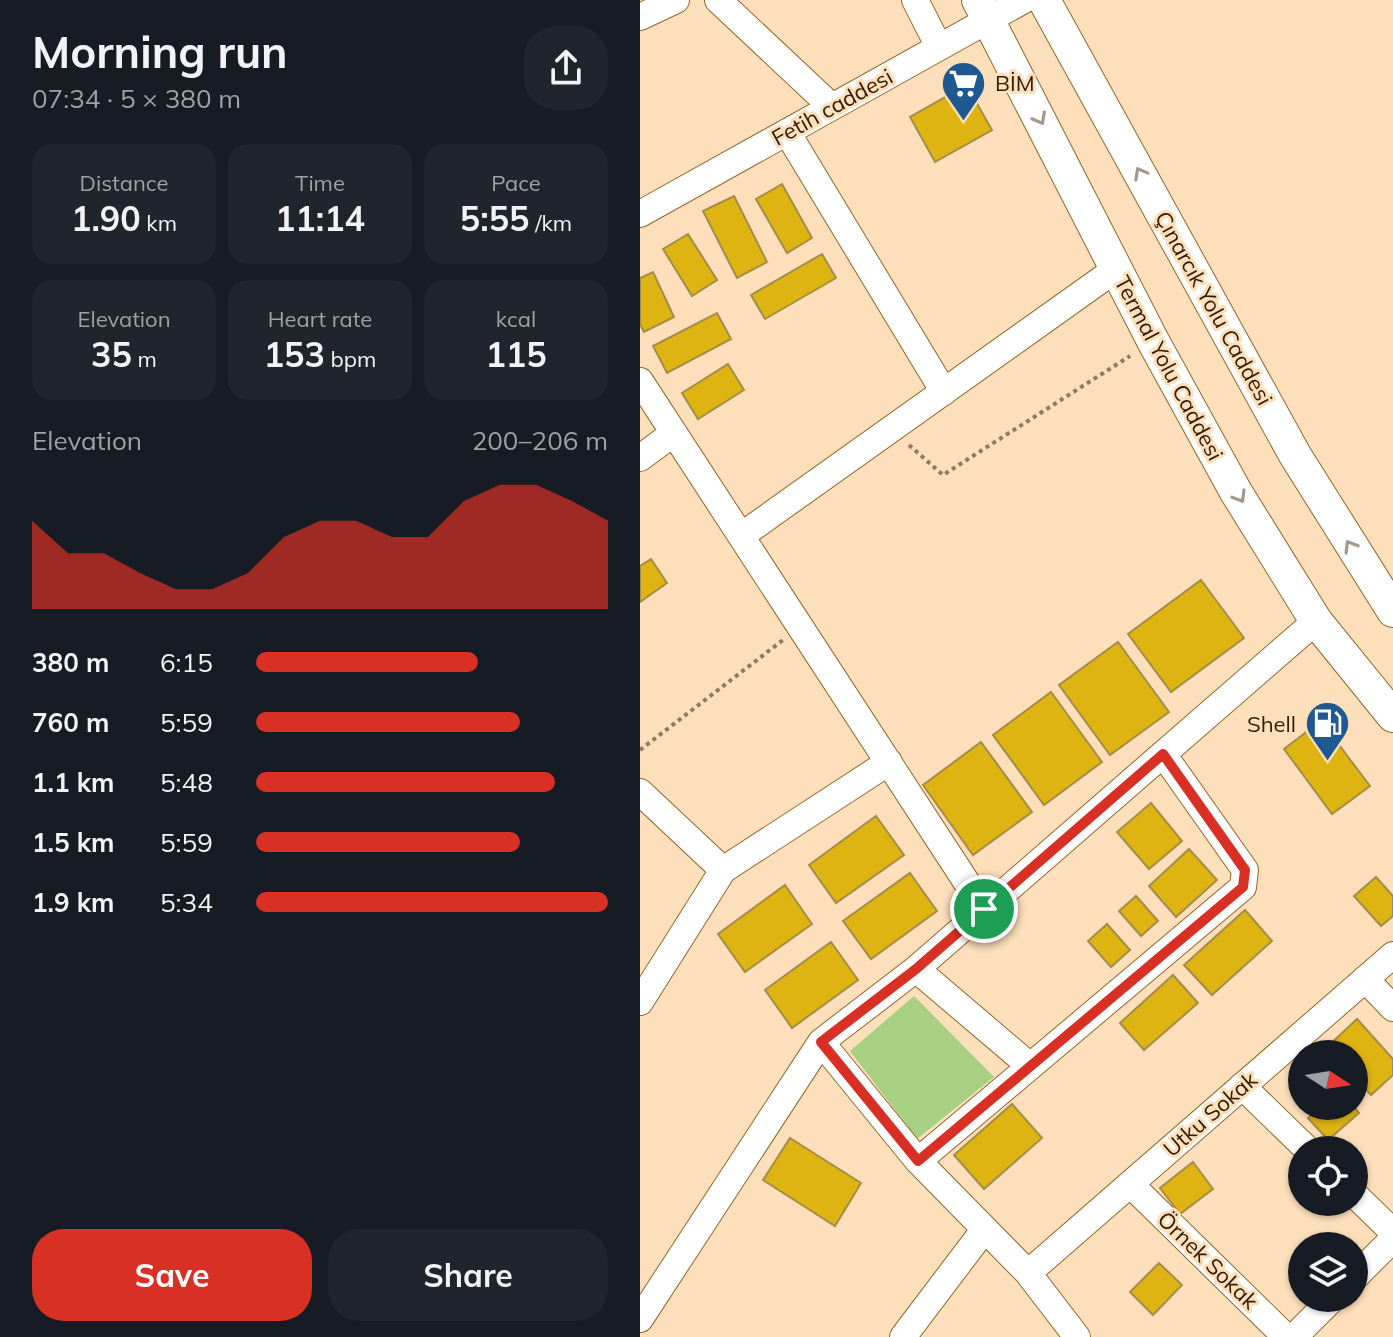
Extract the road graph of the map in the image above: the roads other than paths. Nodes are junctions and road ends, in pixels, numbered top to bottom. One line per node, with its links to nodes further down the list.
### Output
1 (676, 0): 7 (street)
2 (718, 0): 9 (street)
3 (915, 0): 8 (street)
4 (1024, 0): 6 (street, Fetih caddesi)
5 (1044, 0): 18 (main road, Çınarcık Yolu Caddesi, one-way to 5)
6 (983, 10): 8 (street, Fetih caddesi); 12 (main road, Termal Yolu Caddesi, one-way to 12)
7 (640, 17)
8 (939, 47): 9 (street, Fetih caddesi)
9 (832, 107): 10 (street, Fetih caddesi)
10 (787, 132): 11 (street, Fetih caddesi); 14 (street)
11 (640, 214)
12 (1116, 269): 14 (street); 19 (main road, Termal Yolu Caddesi, one-way to 19)
13 (640, 381): 15 (street)
14 (944, 392): 17 (street)
15 (674, 433): 16 (street); 17 (street)
16 (640, 458)
17 (741, 536): 22 (street)
18 (1393, 611)
19 (1316, 621): 20 (main road, Termal Yolu Caddesi); 21 (street)
20 (1393, 716)
21 (1163, 754): 25 (street); 32 (street)
22 (889, 762): 24 (street); 25 (street)
23 (640, 792): 24 (street)
24 (723, 870): 29 (street)
25 (984, 909): 27 (street)
26 (1393, 955): 28 (street, Utku Sokak)
27 (916, 969): 31 (street); 32 (street)
28 (1365, 979): 30 (street); 33 (street, Utku Sokak)
29 (640, 1002)
30 (1393, 1008)
31 (821, 1042): 35 (street); 44 (street)
32 (1030, 1066): 35 (street)
33 (1242, 1086): 34 (street); 36 (street, Utku Sokak)
34 (1294, 1136)
35 (918, 1161): 38 (street)
36 (1130, 1184): 42 (street, Utku Sokak); 49 (street, Örnek Sokak)
37 (1368, 1208): 39 (street)
38 (984, 1230): 42 (street); 47 (street)
39 (1393, 1232)
40 (1393, 1239): 41 (street)
41 (1368, 1264)
42 (1028, 1273): 48 (street)
43 (1319, 1312): 50 (street)
44 (640, 1319)
45 (640, 1328): 46 (street)
46 (653, 1337)
47 (903, 1337)
48 (1077, 1337)
49 (1286, 1337)
50 (1294, 1337)

